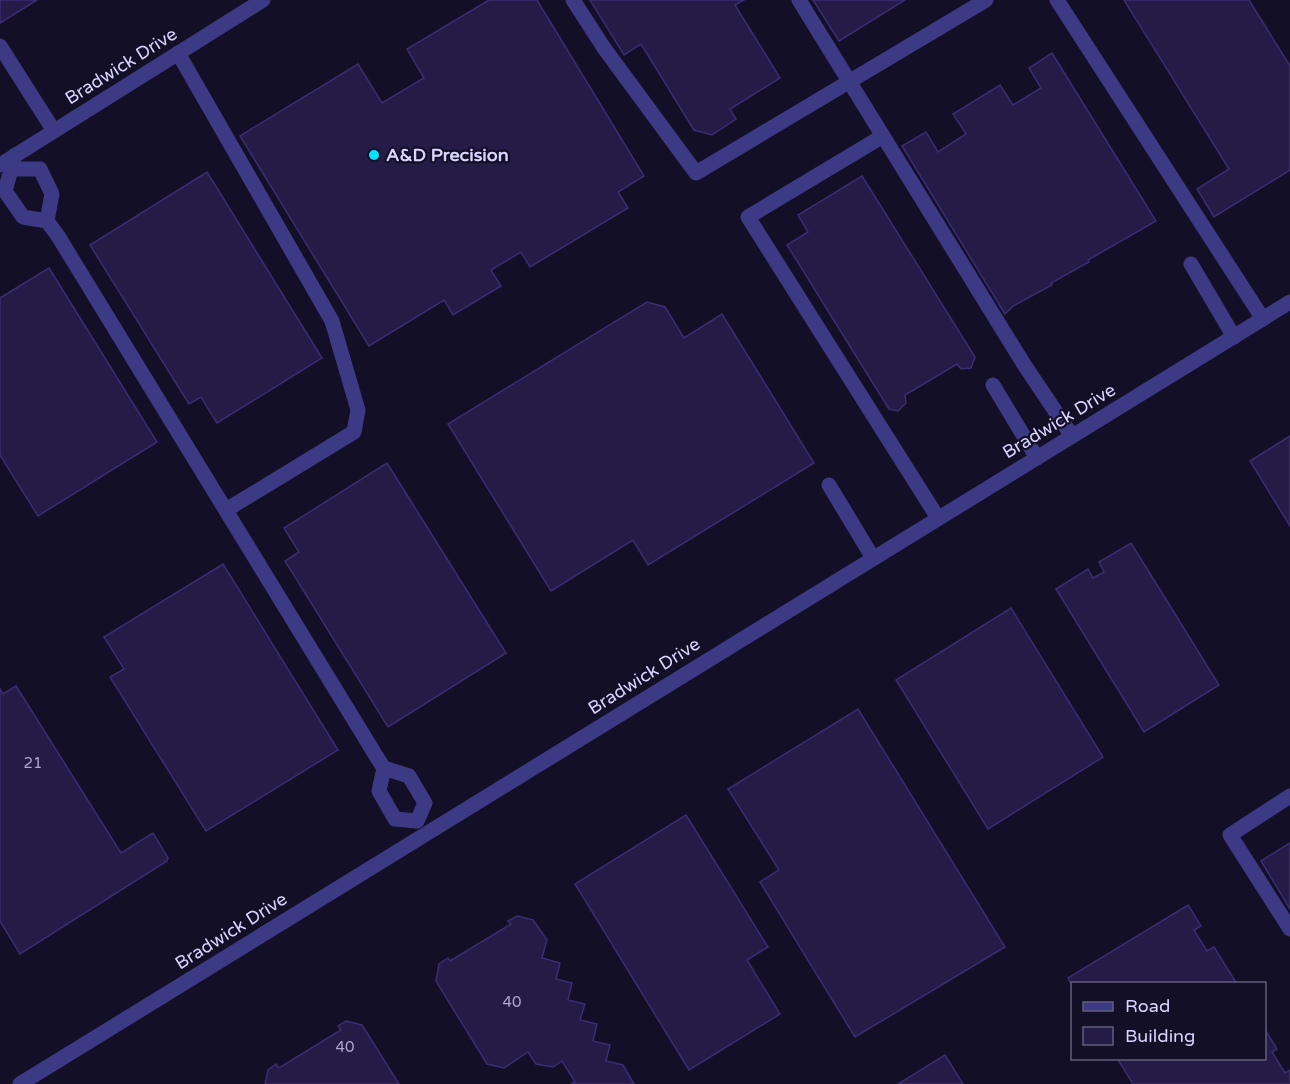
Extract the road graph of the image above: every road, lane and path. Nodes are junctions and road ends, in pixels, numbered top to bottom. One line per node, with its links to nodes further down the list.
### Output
1 (263, 0): 7 (street, Bradwick Drive)
2 (573, 0): 8 (street)
3 (798, 0): 8 (street)
4 (986, 0): 8 (street)
5 (1057, 0): 15 (street)
6 (0, 46): 9 (street)
7 (178, 53): 9 (street, Bradwick Drive); 21 (street)
8 (848, 81): 10 (street)
9 (54, 131): 11 (street, Bradwick Drive)
10 (883, 136): 18 (street); 22 (street)
11 (9, 163): 12 (street); 12 (street)
12 (47, 221): 21 (street)
13 (1191, 264): 16 (street)
14 (1290, 302): 15 (street, Bradwick Drive)
15 (1263, 319): 16 (street, Bradwick Drive)
16 (1234, 337): 18 (street, Bradwick Drive)
17 (993, 386): 19 (street)
18 (1072, 436): 19 (street, Bradwick Drive)
19 (1037, 458): 22 (street, Bradwick Drive)
20 (830, 485): 23 (street)
21 (226, 510): 24 (street)
22 (938, 519): 23 (street, Bradwick Drive)
23 (873, 558): 26 (street, Bradwick Drive)
24 (384, 768): 26 (street); 26 (street)
25 (1290, 796): 27 (street)
26 (421, 828): 28 (street, Bradwick Drive)
27 (1290, 929)
28 (20, 1084)

